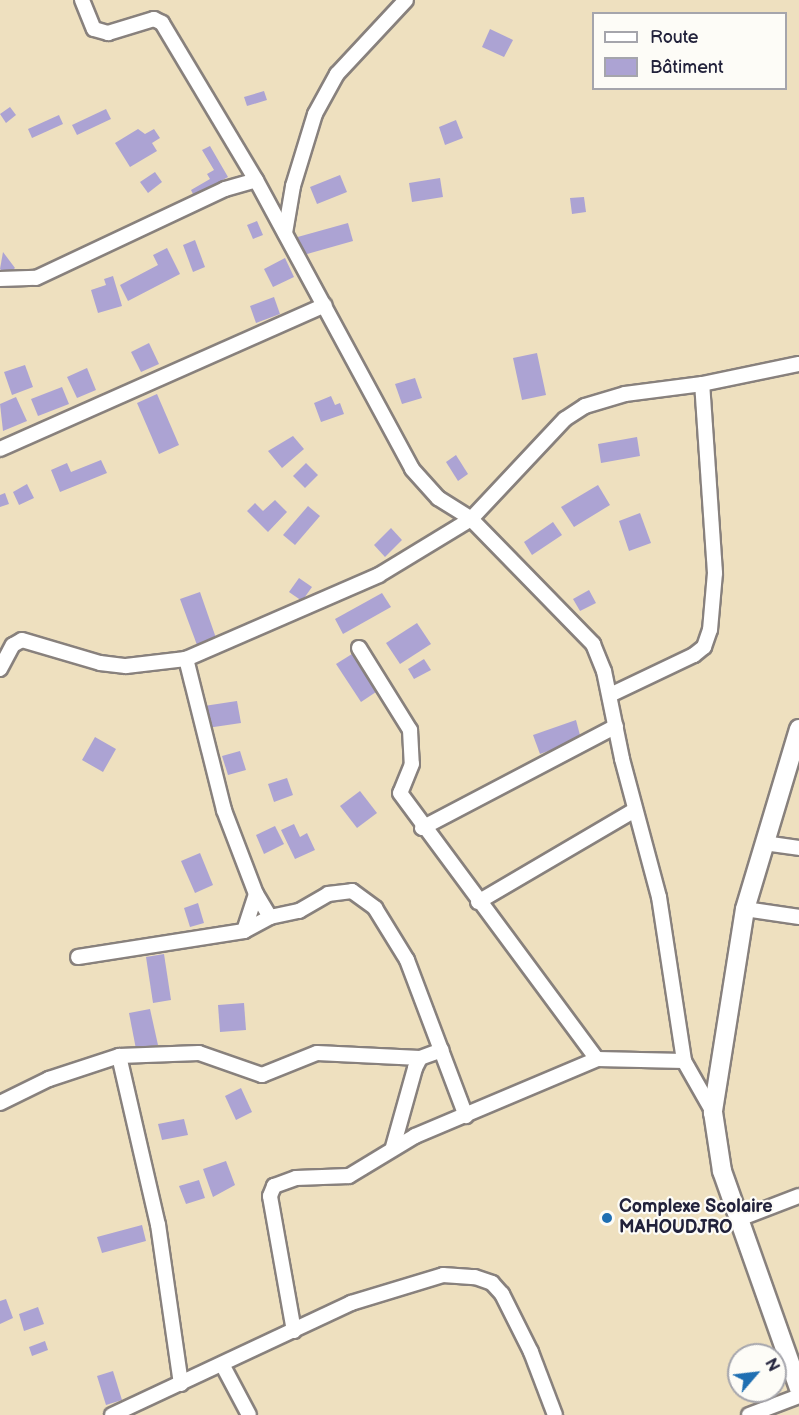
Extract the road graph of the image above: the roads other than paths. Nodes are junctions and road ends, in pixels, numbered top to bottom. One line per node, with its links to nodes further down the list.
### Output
1 (82, 0): 3 (street)
2 (406, 0): 4 (street)
3 (256, 180): 4 (street); 5 (street)
4 (285, 233): 6 (street)
5 (0, 279)
6 (325, 305): 9 (street); 10 (street)
7 (799, 364): 8 (street)
8 (702, 384): 10 (street); 14 (street)
9 (0, 449)
10 (471, 519): 12 (street); 14 (street)
11 (358, 648): 19 (street)
12 (186, 659): 13 (street); 22 (street)
13 (0, 669)
14 (610, 694): 15 (street)
15 (616, 726): 18 (street); 19 (street)
16 (799, 729): 17 (street)
17 (796, 760): 20 (street)
18 (636, 810): 23 (street); 33 (street)
19 (422, 828): 23 (street)
20 (764, 843): 21 (street); 24 (street)
21 (799, 848)
22 (256, 894): 25 (street); 27 (street)
23 (478, 902): 32 (street)
24 (745, 909): 26 (street); 35 (street)
25 (270, 917): 27 (street); 29 (street)
26 (799, 917)
27 (244, 931): 28 (street)
28 (78, 957)
29 (442, 1050): 31 (street); 36 (street)
30 (119, 1056): 31 (street); 34 (street); 42 (street)
31 (420, 1058): 37 (street)
32 (597, 1059): 33 (street); 36 (street)
33 (684, 1061): 35 (street)
34 (0, 1103)
35 (714, 1112): 39 (street)
36 (466, 1116): 37 (street)
37 (393, 1147): 40 (street)
38 (799, 1196): 39 (street)
39 (739, 1219): 43 (street)
40 (294, 1331): 41 (street); 47 (street)
41 (223, 1366): 42 (street); 46 (street)
42 (181, 1384): 45 (street)
43 (799, 1388)
44 (799, 1396): 48 (street)
45 (112, 1415)
46 (249, 1415)
47 (555, 1415)
48 (749, 1415)

